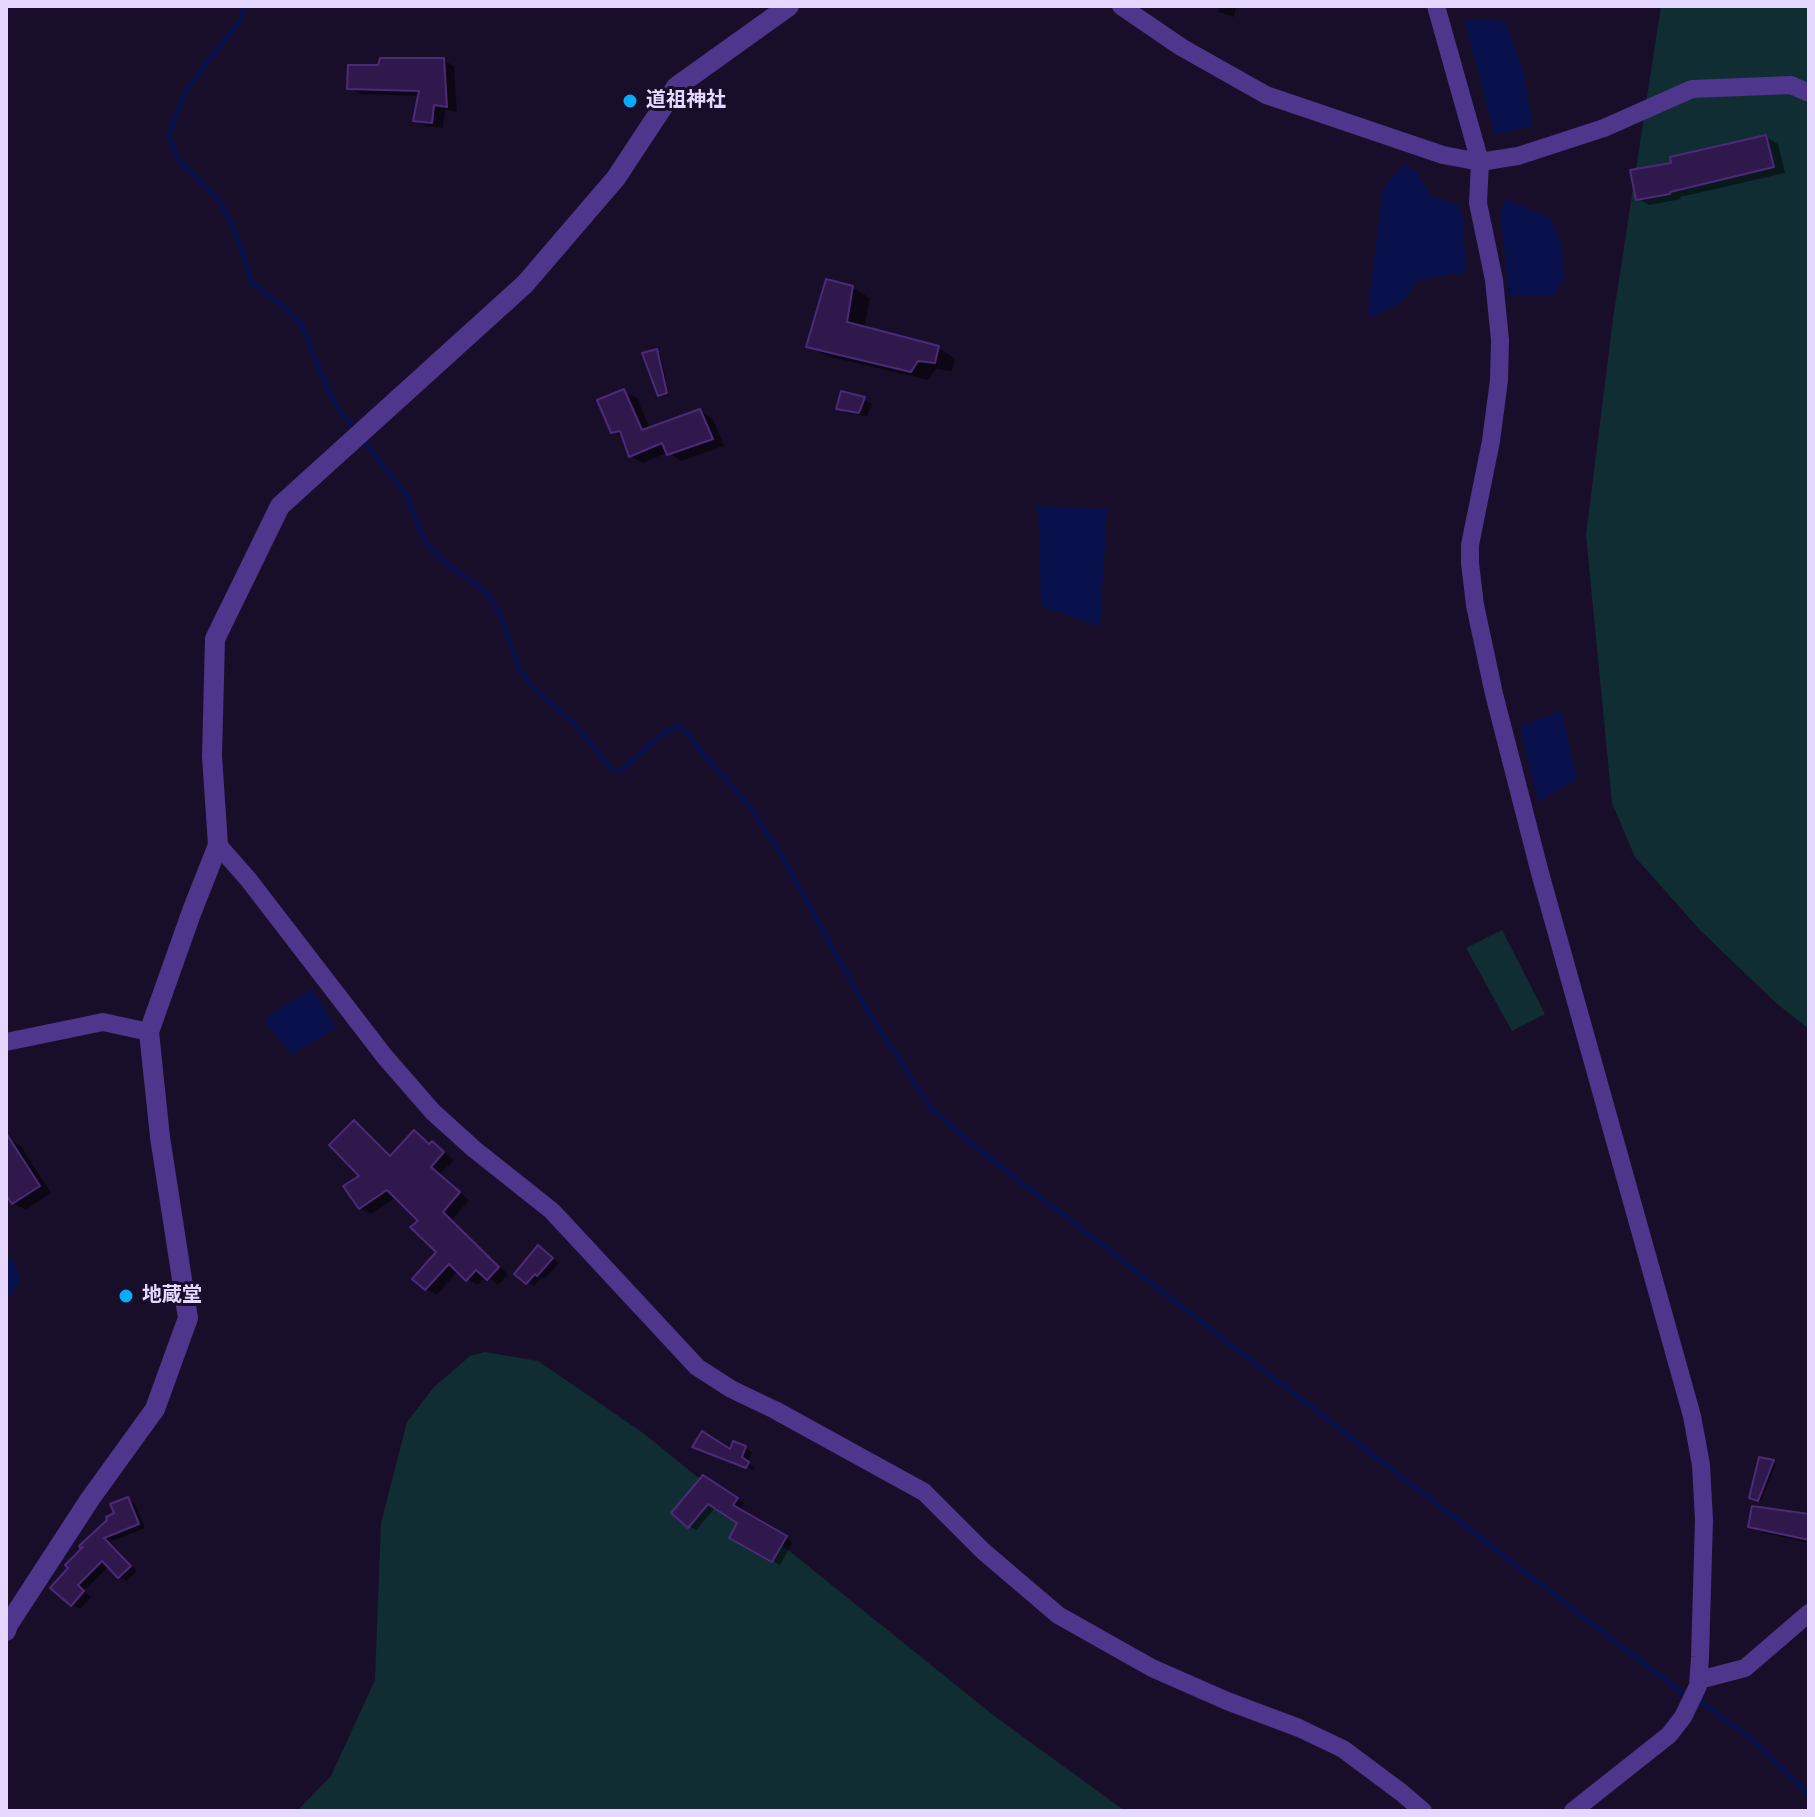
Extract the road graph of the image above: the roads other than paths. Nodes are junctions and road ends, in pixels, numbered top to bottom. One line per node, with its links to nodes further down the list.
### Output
1 (789, 6): 6 (street)
2 (1121, 6): 5 (street)
3 (1436, 6): 5 (street)
4 (1809, 93): 5 (street)
5 (1480, 162): 11 (street)
6 (218, 845): 7 (street); 12 (street)
7 (149, 1032): 8 (street); 10 (street)
8 (6, 1042)
9 (1809, 1613): 11 (street)
10 (6, 1631)
11 (1699, 1683): 13 (street)
12 (1423, 1811)
13 (1573, 1811)

